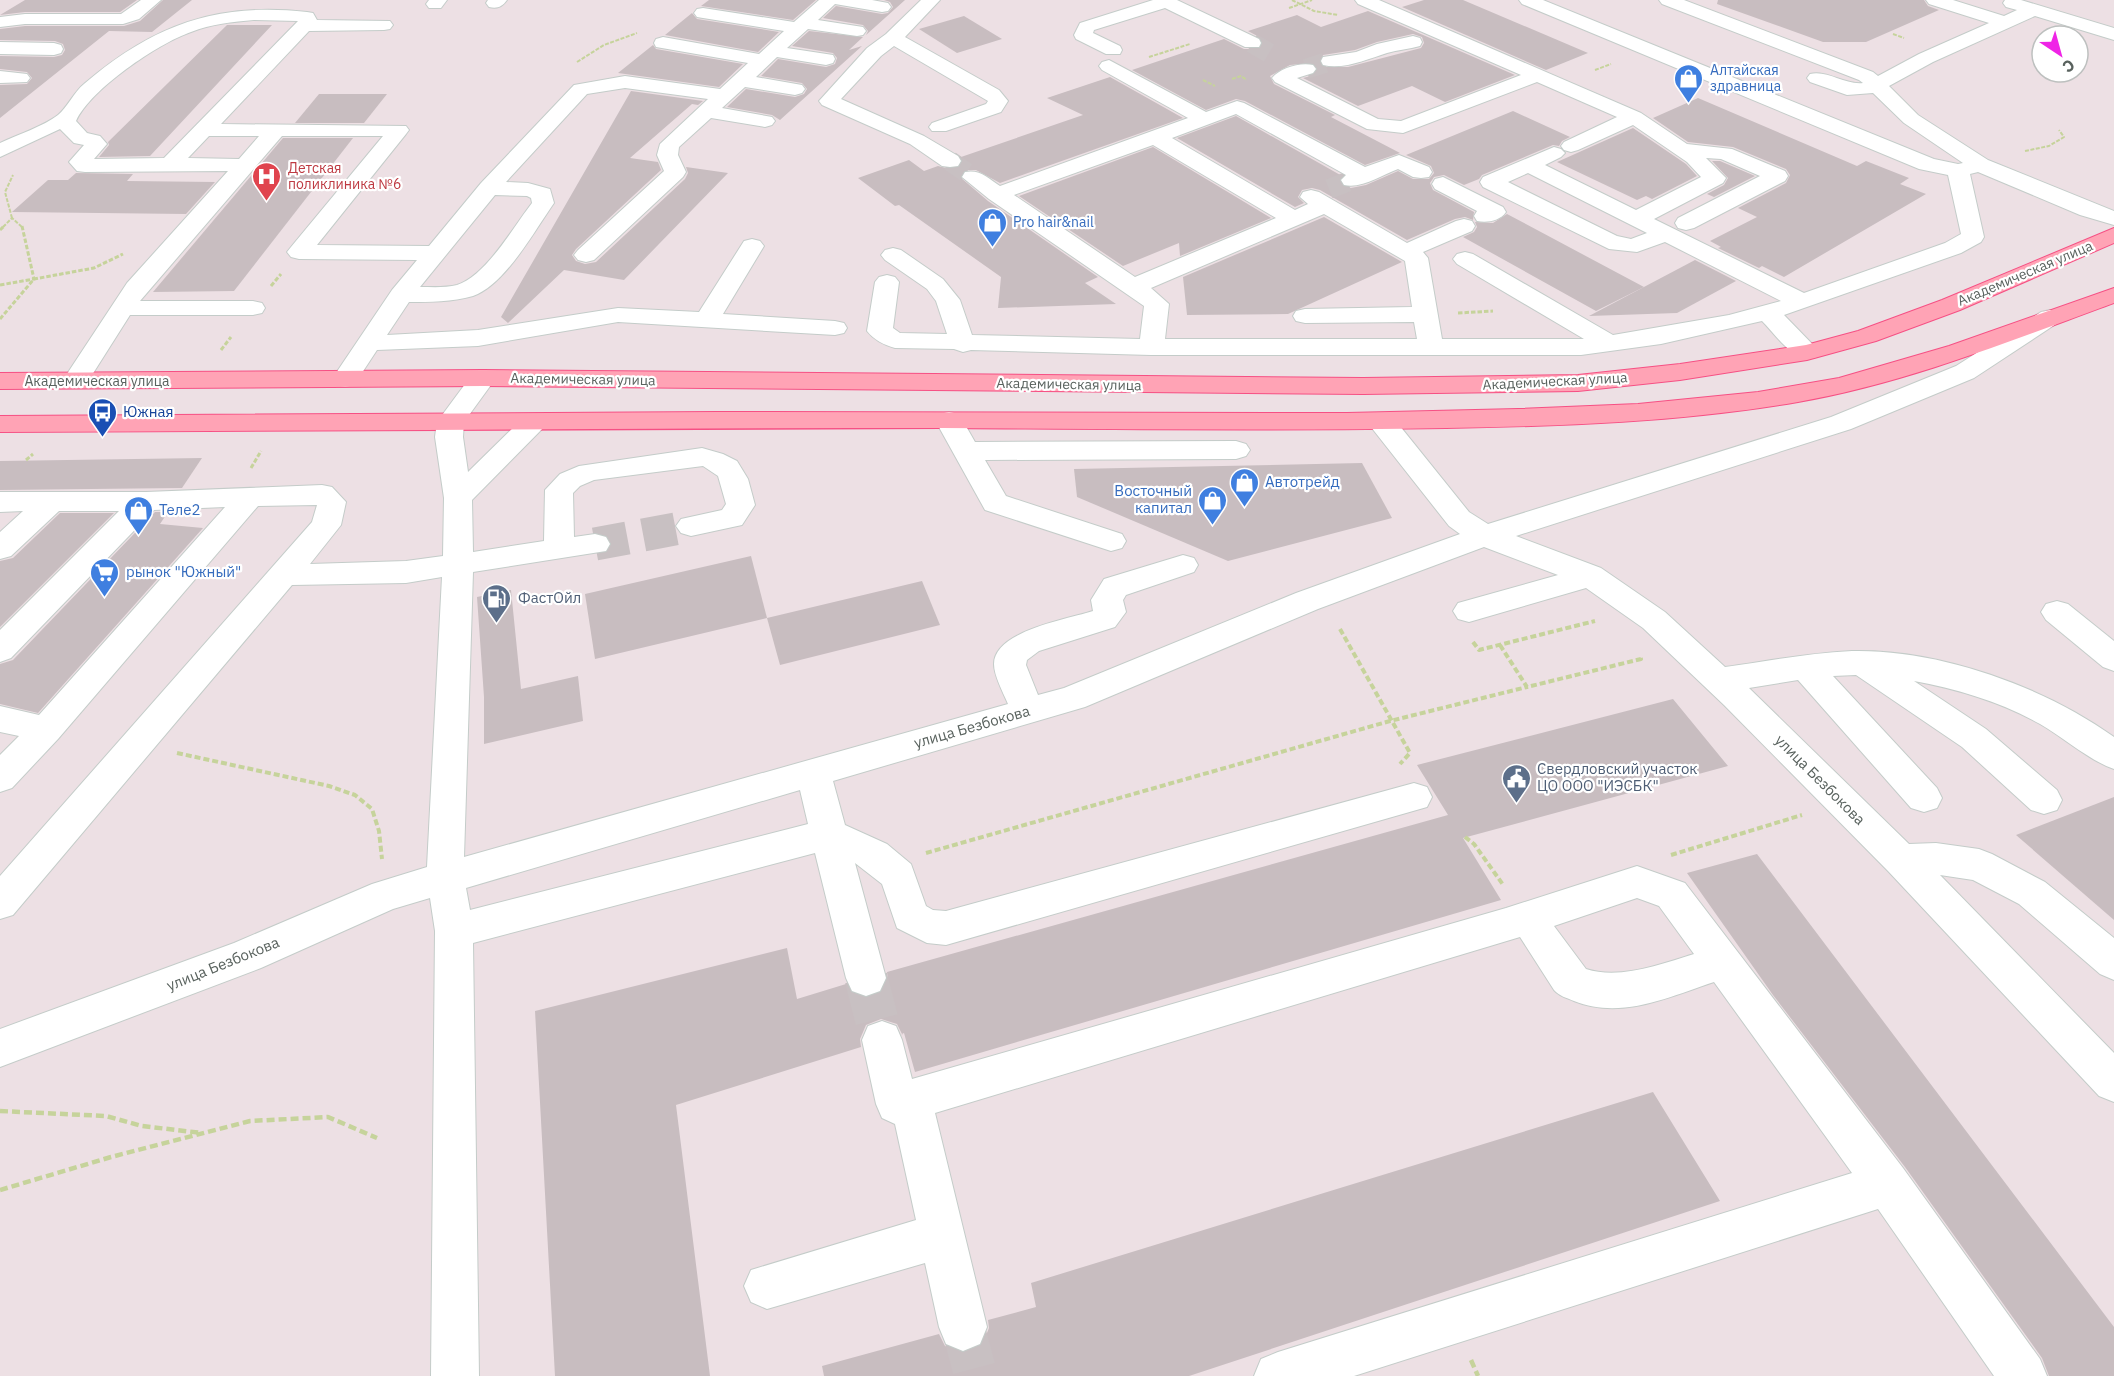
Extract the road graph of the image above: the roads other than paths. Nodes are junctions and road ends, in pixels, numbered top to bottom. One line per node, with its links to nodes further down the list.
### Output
1 (57, 0): 16 (street)
2 (105, 0): 17 (street)
3 (152, 0): 17 (street)
4 (829, 0): 21 (street)
5 (841, 0): 13 (street)
6 (931, 0): 25 (street)
7 (1528, 0): 58 (street)
8 (1668, 0): 40 (street)
9 (1935, 0): 19 (street)
10 (2002, 0): 14 (street)
11 (1164, 1): 28 (street); 46 (street)
12 (1370, 2): 35 (street)
13 (882, 7)
14 (2033, 10): 19 (street); 24 (street)
15 (703, 13): 21 (street)
16 (25, 19): 17 (street); 18 (street)
17 (77, 20)
18 (0, 22)
19 (2003, 22): 40 (street)
20 (384, 25): 22 (street)
21 (801, 25): 23 (street); 31 (street)
22 (304, 26): 45 (street); 49 (street)
23 (857, 31)
24 (2114, 34)
25 (893, 38): 48 (street); 54 (street)
26 (1413, 42): 34 (street)
27 (663, 43): 31 (street)
28 (1252, 43)
29 (0, 48): 30 (street)
30 (54, 49)
31 (768, 55): 33 (street); 39 (street)
32 (1275, 58): 35 (street)
33 (826, 59)
34 (1330, 61)
35 (1538, 75): 44 (street)
36 (0, 77): 37 (street)
37 (20, 78)
38 (1817, 78): 40 (street)
39 (740, 80): 41 (street); 42 (street)
40 (1877, 85): 58 (street)
41 (795, 88)
42 (724, 95): 43 (street); 62 (street)
43 (707, 111): 47 (street); 77 (street)
44 (1634, 117): 52 (street); 57 (street)
45 (67, 118): 53 (street); 55 (street)
46 (1204, 119): 51 (street); 59 (street)
47 (765, 121)
48 (939, 127)
49 (204, 130): 50 (street); 55 (street)
50 (276, 130): 56 (street); 76 (street)
51 (1155, 137): 64 (street); 67 (street)
52 (1684, 150): 69 (street); 70 (street)
53 (0, 151)
54 (950, 161)
55 (170, 164): 56 (street)
56 (244, 165): 87 (street)
57 (1528, 165): 69 (street); 72 (street)
58 (1969, 168): 63 (street); 86 (street)
59 (1421, 172)
60 (973, 177): 64 (street)
61 (1443, 184): 66 (street)
62 (489, 188): 76 (street); 83 (street)
63 (2041, 190): 65 (street); 68 (street)
64 (997, 194): 82 (street)
65 (2114, 210)
66 (1485, 216)
67 (1293, 218): 75 (street); 82 (street)
68 (2114, 218)
69 (1636, 219): 72 (street)
70 (1686, 223)
71 (1464, 226): 75 (street)
72 (1665, 233): 86 (street)
73 (2114, 235): 99 (main road, Академическая улица)
74 (752, 246): 92 (street)
75 (1405, 252): 89 (street)
76 (435, 253): 83 (street)
77 (586, 255)
78 (892, 255): 96 (street)
79 (1465, 259): 95 (street)
80 (887, 282): 96 (street)
81 (2114, 285): 91 (main road)
82 (1133, 287): 97 (street)
83 (401, 295): 94 (street)
84 (2114, 295): 91 (main road)
85 (260, 299): 87 (street)
86 (1803, 302): 88 (street)
87 (123, 308): 101 (street)
88 (1767, 312): 95 (street); 99 (street)
89 (1425, 314): 90 (street); 98 (street)
90 (1305, 316)
91 (2050, 317): 105 (main road); 118 (street, улица Безбокова)
92 (707, 320): 93 (street); 94 (street)
93 (835, 328)
94 (369, 343): 102 (street)
95 (1610, 343): 98 (street)
96 (963, 344): 97 (street)
97 (1151, 347): 98 (street)
98 (1431, 348)
99 (1807, 352): 100 (main road, Академическая улица)
100 (483, 378): 102 (main road, Академическая улица); 106 (street)
101 (76, 380): 102 (main road, Академическая улица); 103 (main road, Академическая улица)
102 (345, 380): 108 (main road)
103 (0, 381)
104 (949, 420): 105 (main road); 107 (main road); 111 (street)
105 (1381, 421): 118 (street)
106 (451, 422): 107 (main road); 108 (main road); 113 (street)
107 (535, 422): 113 (street)
108 (304, 423): 109 (main road)
109 (0, 424)
110 (1236, 450): 111 (street)
111 (965, 451): 119 (street)
112 (252, 495): 114 (street); 125 (street); 136 (street)
113 (458, 498): 123 (street)
114 (146, 501): 116 (street); 129 (street)
115 (0, 502): 116 (street)
116 (51, 502): 121 (street)
117 (691, 526): 122 (street)
118 (1484, 536): 126 (street, улица Безбокова); 134 (street, улица Безбокова)
119 (1111, 541)
120 (595, 544): 122 (street)
121 (0, 549)
122 (559, 549): 123 (street)
123 (458, 565): 125 (street); 145 (street)
124 (1183, 565): 134 (street)
125 (284, 575): 146 (street)
126 (1590, 576): 127 (street); 133 (street, улица Безбокова)
127 (1468, 611)
128 (2057, 612): 130 (street)
129 (0, 650)
130 (2114, 659)
131 (1864, 665): 133 (street); 137 (street); 142 (street)
132 (1812, 675): 141 (street)
133 (1718, 680): 144 (street, улица Безбокова)
134 (1027, 711): 138 (street, улица Безбокова)
135 (0, 719): 136 (street)
136 (46, 730): 139 (street)
137 (2114, 755)
138 (813, 772): 143 (street); 145 (street, улица Безбокова)
139 (0, 778)
140 (1414, 797): 143 (street)
141 (1924, 798)
142 (2044, 800)
143 (829, 834): 148 (street); 151 (street)
144 (1901, 860): 150 (street); 154 (street, улица Безбокова)
145 (445, 876): 148 (street); 153 (street, улица Безбокова)
146 (0, 903)
147 (1528, 917): 149 (street); 149 (street); 155 (street)
148 (454, 931): 160 (street)
149 (1723, 962): 156 (street)
150 (2114, 962)
151 (866, 978)
152 (882, 1040): 155 (street)
153 (0, 1048)
154 (2114, 1082)
155 (911, 1100): 157 (street)
156 (1887, 1184): 161 (street); 162 (street)
157 (942, 1234): 158 (street); 159 (street)
158 (766, 1286)
159 (963, 1327)
160 (455, 1376)
161 (1278, 1376)
162 (2023, 1376)

